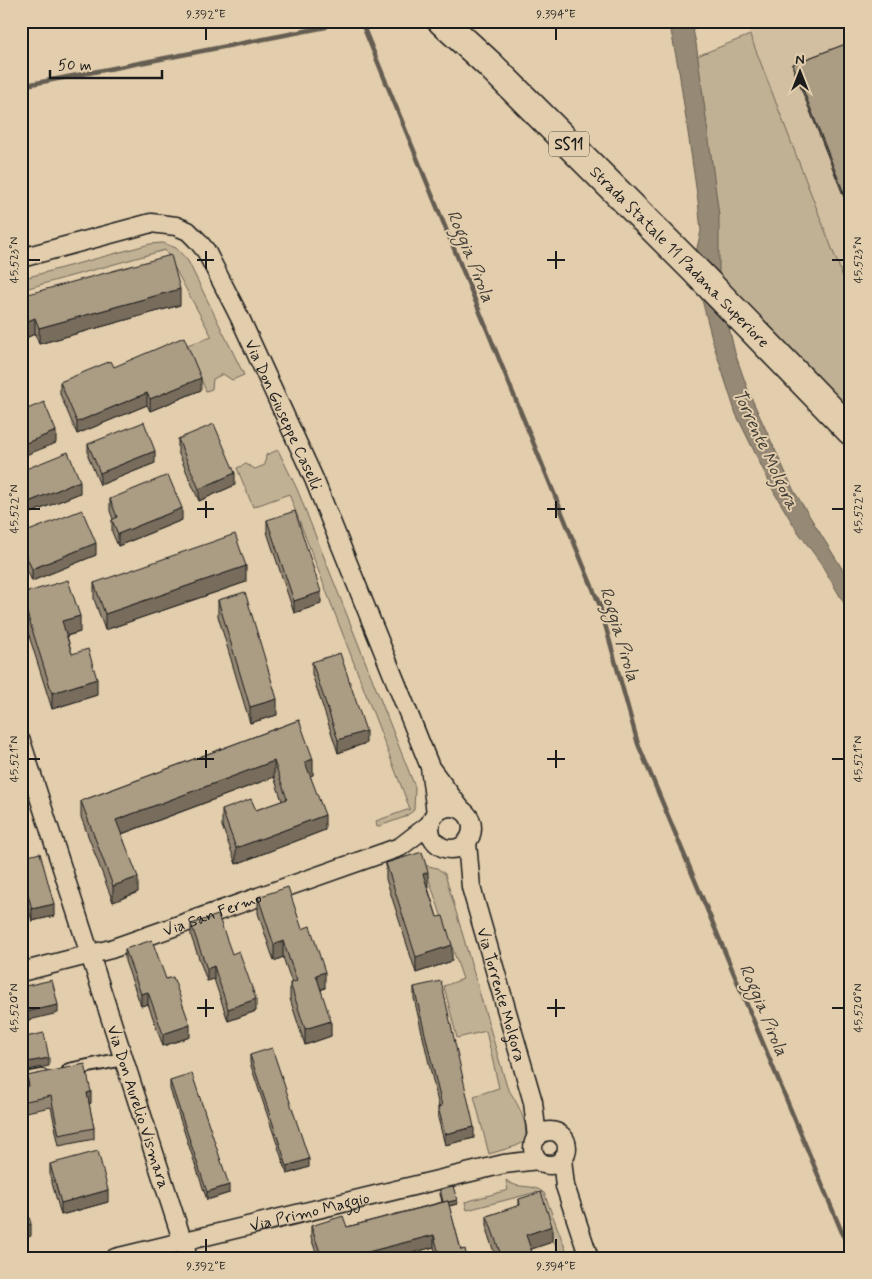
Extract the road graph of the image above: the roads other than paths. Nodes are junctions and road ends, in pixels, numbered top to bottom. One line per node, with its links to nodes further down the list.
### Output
1 (442, 21): 3 (main road, Strada Statale 11 Padana Superiore / SS11)
2 (21, 258): 5 (street, Via Don Giuseppe Caselli)
3 (851, 431)
4 (21, 741): 6 (street, Via Don Aurelio Vismara)
5 (430, 767): 7 (street, Via Don Giuseppe Caselli); 8 (street, Via Don Giuseppe Caselli)
6 (26, 771): 13 (street, Via Don Aurelio Vismara)
7 (461, 809): 8 (street); 9 (street, Via Torrente Molgora)
8 (433, 819): 10 (street); 11 (street, Via Torrente Molgora)
9 (467, 843): 11 (street); 12 (street, Via Torrente Molgora)
10 (400, 847): 11 (street); 13 (street, Via San Fermo)
11 (443, 848): 12 (street, Via Torrente Molgora)
12 (471, 886): 17 (street, Via Torrente Molgora)
13 (90, 955): 14 (street, Via San Fermo); 15 (street, Via Don Aurelio Vismara)
14 (21, 972)
15 (123, 1059): 16 (street); 20 (street, Via Don Aurelio Vismara)
16 (21, 1080)
17 (541, 1137): 18 (street, Via Torrente Molgora); 18 (street, Via Torrente Molgora); 19 (street, Via Primo Maggio)
18 (550, 1162): 19 (street, Via Primo Maggio); 22 (street, Via Torrente Molgora)
19 (504, 1164): 20 (street, Via Primo Maggio)
20 (185, 1250): 21 (street, Via Primo Maggio)
21 (115, 1258)
22 (589, 1258)

